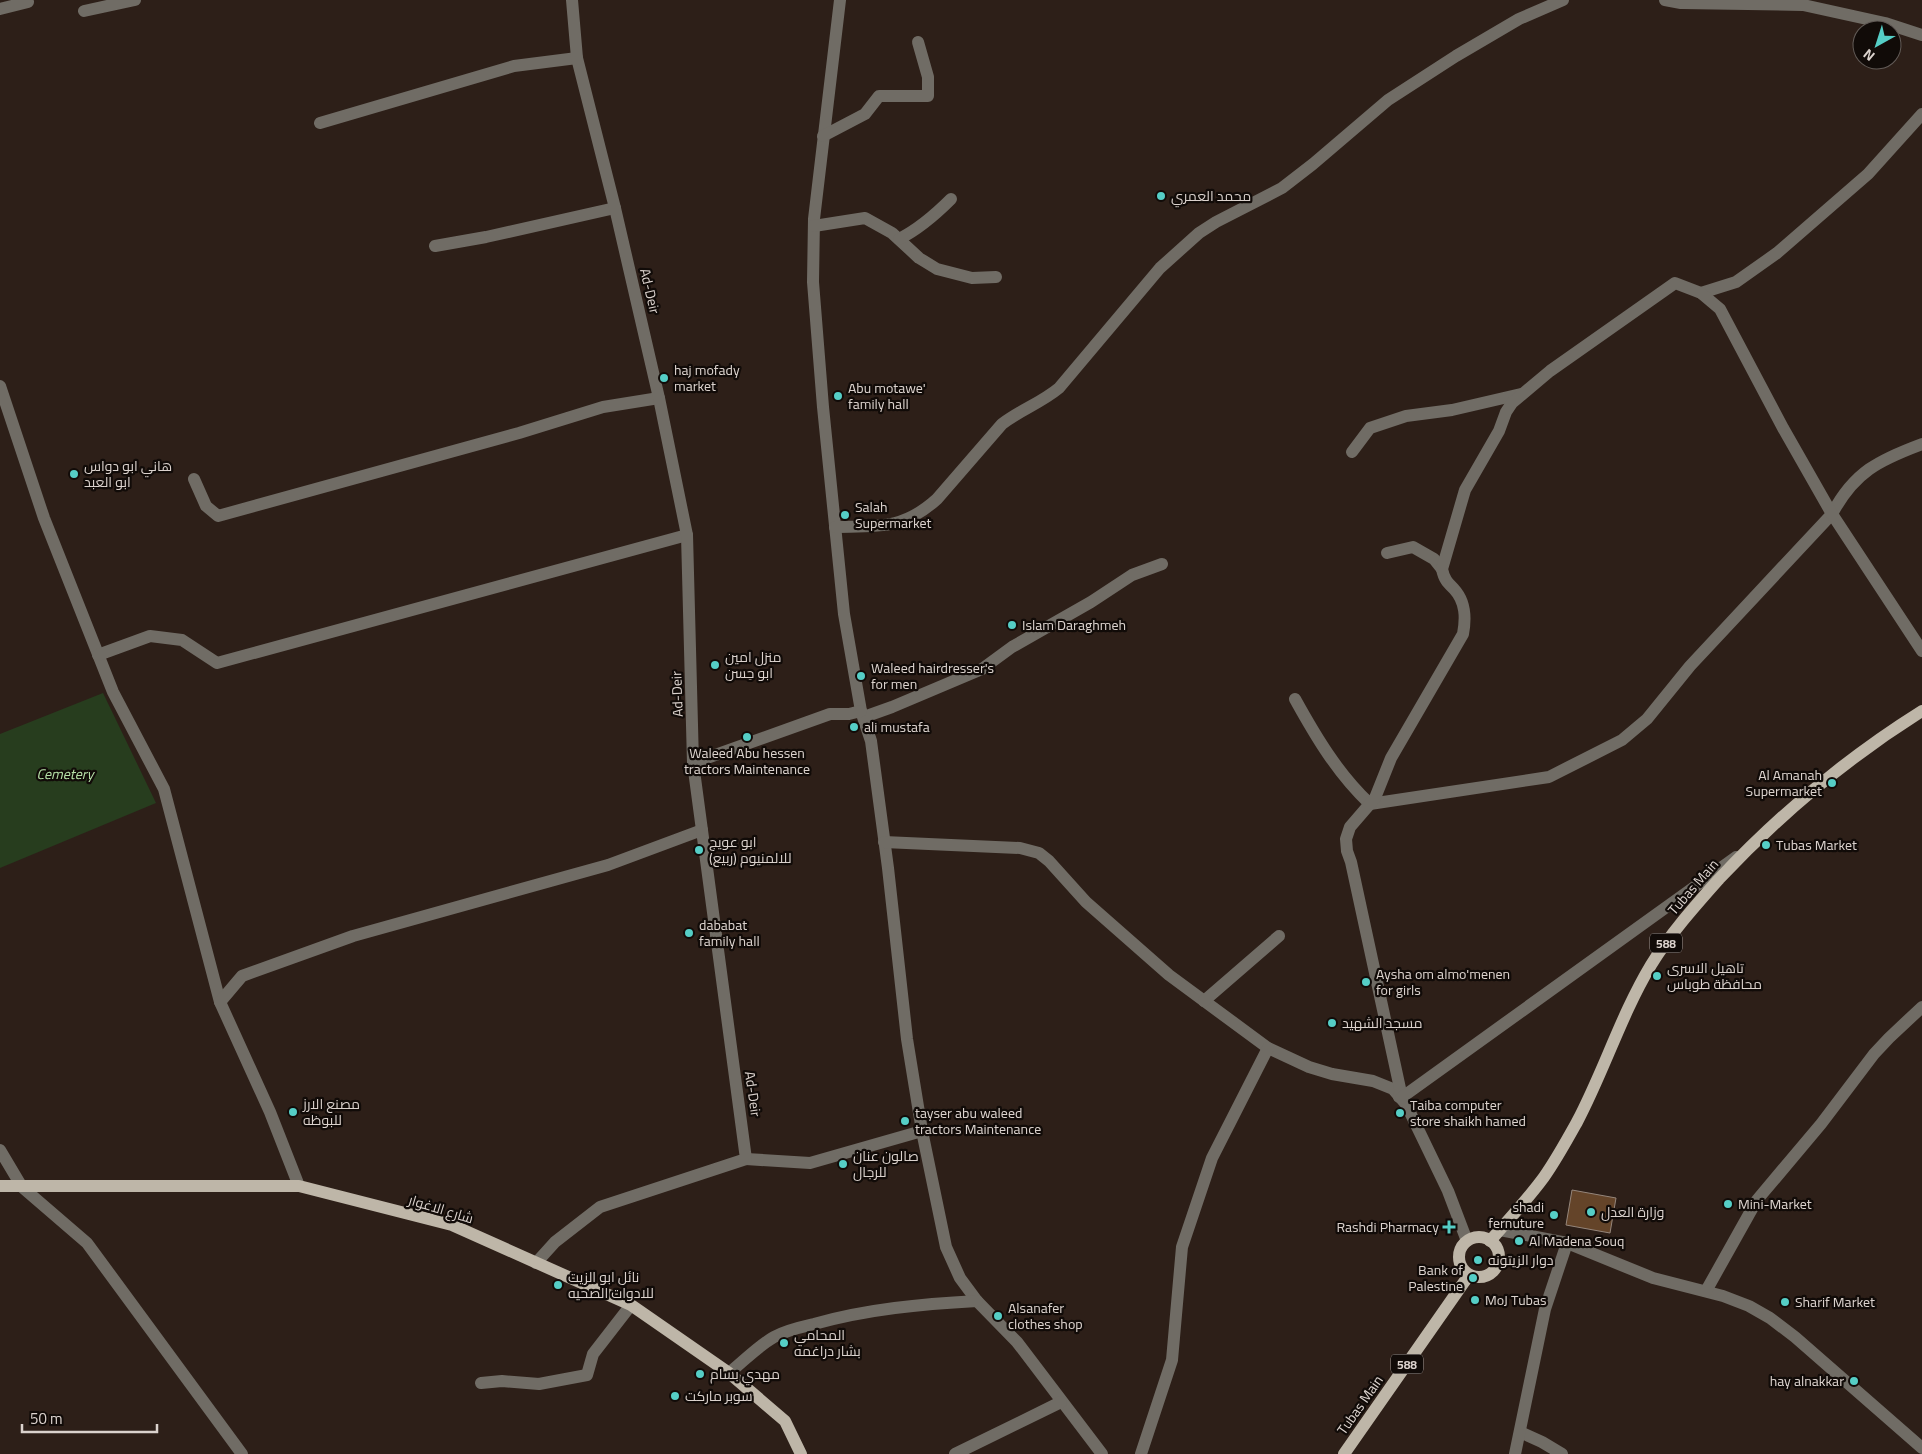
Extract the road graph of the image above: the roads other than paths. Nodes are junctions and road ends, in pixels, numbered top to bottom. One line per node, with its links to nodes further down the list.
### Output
1 (135, 0): 9 (street)
2 (572, 0): 12 (street, Ad-Deir)
3 (840, 0): 15 (street)
4 (1563, 0): 30 (street)
5 (1666, 0): 7 (street)
6 (28, 2): 8 (street)
7 (1805, 3): 10 (street)
8 (0, 9)
9 (84, 11)
10 (1922, 35)
11 (918, 42): 15 (street)
12 (577, 58): 14 (street); 17 (street, Ad-Deir)
13 (1922, 114): 22 (street)
14 (320, 122)
15 (824, 136): 18 (street)
16 (951, 199): 19 (street)
17 (615, 208): 20 (street); 25 (street, Ad-Deir)
18 (814, 226): 19 (street); 30 (street)
19 (899, 239): 21 (street)
20 (435, 246)
21 (996, 277)
22 (1701, 292): 24 (street); 29 (street)
23 (0, 386): 36 (street)
24 (1521, 394): 27 (street); 34 (street)
25 (659, 398): 28 (street); 31 (street, Ad-Deir)
26 (1922, 444): 29 (street)
27 (1352, 452)
28 (194, 478)
29 (1832, 514): 35 (street); 41 (street)
30 (835, 527): 39 (street)
31 (687, 535): 36 (street); 40 (street, Ad-Deir)
32 (1387, 553): 34 (street)
33 (1162, 564): 39 (street)
34 (1442, 569): 41 (street)
35 (1922, 651)
36 (98, 655): 47 (street)
37 (1295, 699): 41 (street)
38 (1922, 711): 44 (main road, Tubas Main / 588)
39 (862, 714): 40 (street); 43 (street)
40 (694, 763): 42 (street, Ad-Deir)
41 (1370, 804): 50 (street)
42 (702, 830): 47 (street); 53 (street, Ad-Deir)
43 (884, 842): 46 (street); 51 (street)
44 (1749, 847): 50 (street); 57 (main road, Tubas Main / 588)
45 (1279, 936): 46 (street)
46 (1204, 1001): 49 (street)
47 (220, 1002): 55 (street)
48 (1922, 1007): 63 (street)
49 (1268, 1048): 50 (street); 75 (street)
50 (1400, 1098): 58 (street)
51 (922, 1131): 53 (street); 64 (street)
52 (0, 1150): 56 (street)
53 (746, 1159): 61 (street)
54 (0, 1186): 56 (main road, شارع الاغوار)
55 (300, 1186): 56 (main road, شارع الاغوار); 61 (main road, شارع الاغوار)
56 (22, 1187): 71 (street)
57 (1500, 1230): 59 (main road, Tubas Main / 588); 60 (street)
58 (1467, 1240): 59 (main road); 62 (main road)
59 (1490, 1241): 62 (main road)
60 (1566, 1243): 63 (street); 69 (street)
61 (536, 1263): 65 (main road, شارع الاغوار)
62 (1469, 1275): 76 (main road, Tubas Main / 588)
63 (1706, 1291): 70 (street)
64 (977, 1301): 66 (street); 68 (street)
65 (631, 1305): 66 (main road, شارع الاغوار); 67 (street)
66 (729, 1373): 72 (main road, شارع الاغوار)
67 (481, 1383)
68 (1061, 1402): 73 (street); 74 (street)
69 (1520, 1432): 77 (street); 78 (street)
70 (1919, 1448)
71 (242, 1454)
72 (801, 1454)
73 (955, 1454)
74 (1102, 1454)
75 (1141, 1454)
76 (1344, 1454)
77 (1515, 1454)
78 (1562, 1454)

